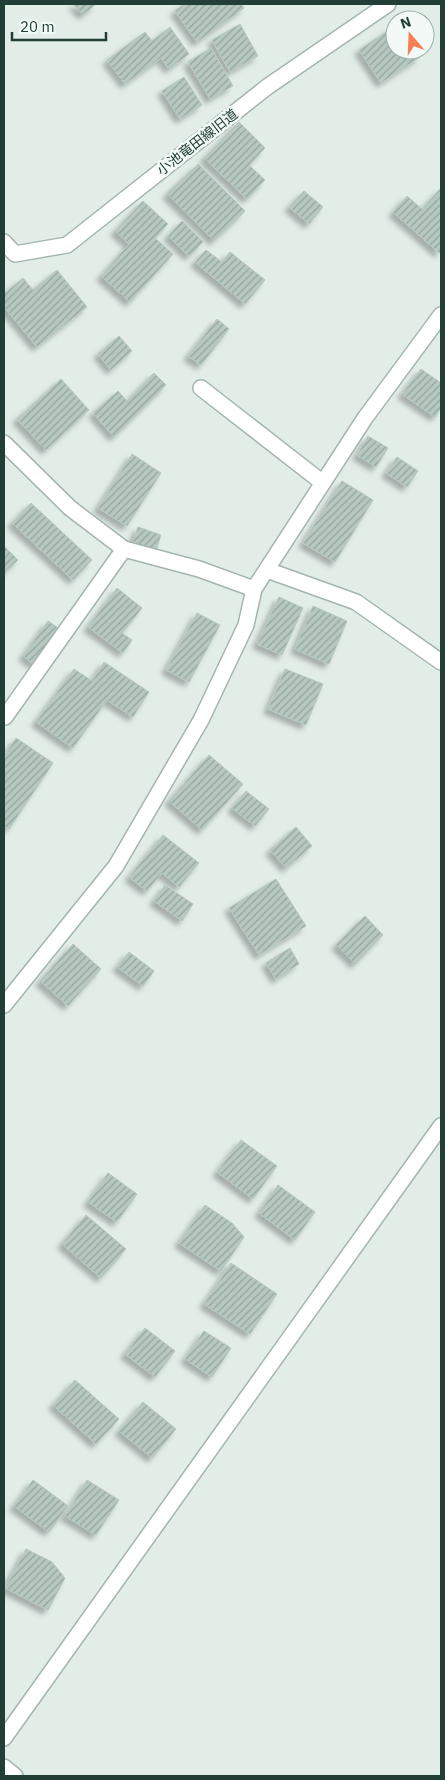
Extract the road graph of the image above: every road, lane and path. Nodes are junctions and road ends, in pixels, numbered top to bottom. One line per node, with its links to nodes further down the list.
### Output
1 (388, 4): 3 (street, 小池竜田線旧道)
2 (4, 242): 3 (street, 小池竜田線旧道)
3 (9, 258)
4 (441, 315): 7 (street)
5 (201, 388): 7 (street)
6 (4, 443): 8 (street)
7 (323, 483): 9 (street)
8 (124, 549): 10 (street); 12 (street)
9 (267, 570): 10 (street); 11 (street)
10 (254, 589): 13 (street)
11 (441, 662)
12 (5, 716)
13 (4, 1005)
14 (441, 1126): 15 (street)
15 (4, 1738)
16 (4, 1767): 17 (street)
17 (15, 1776)

